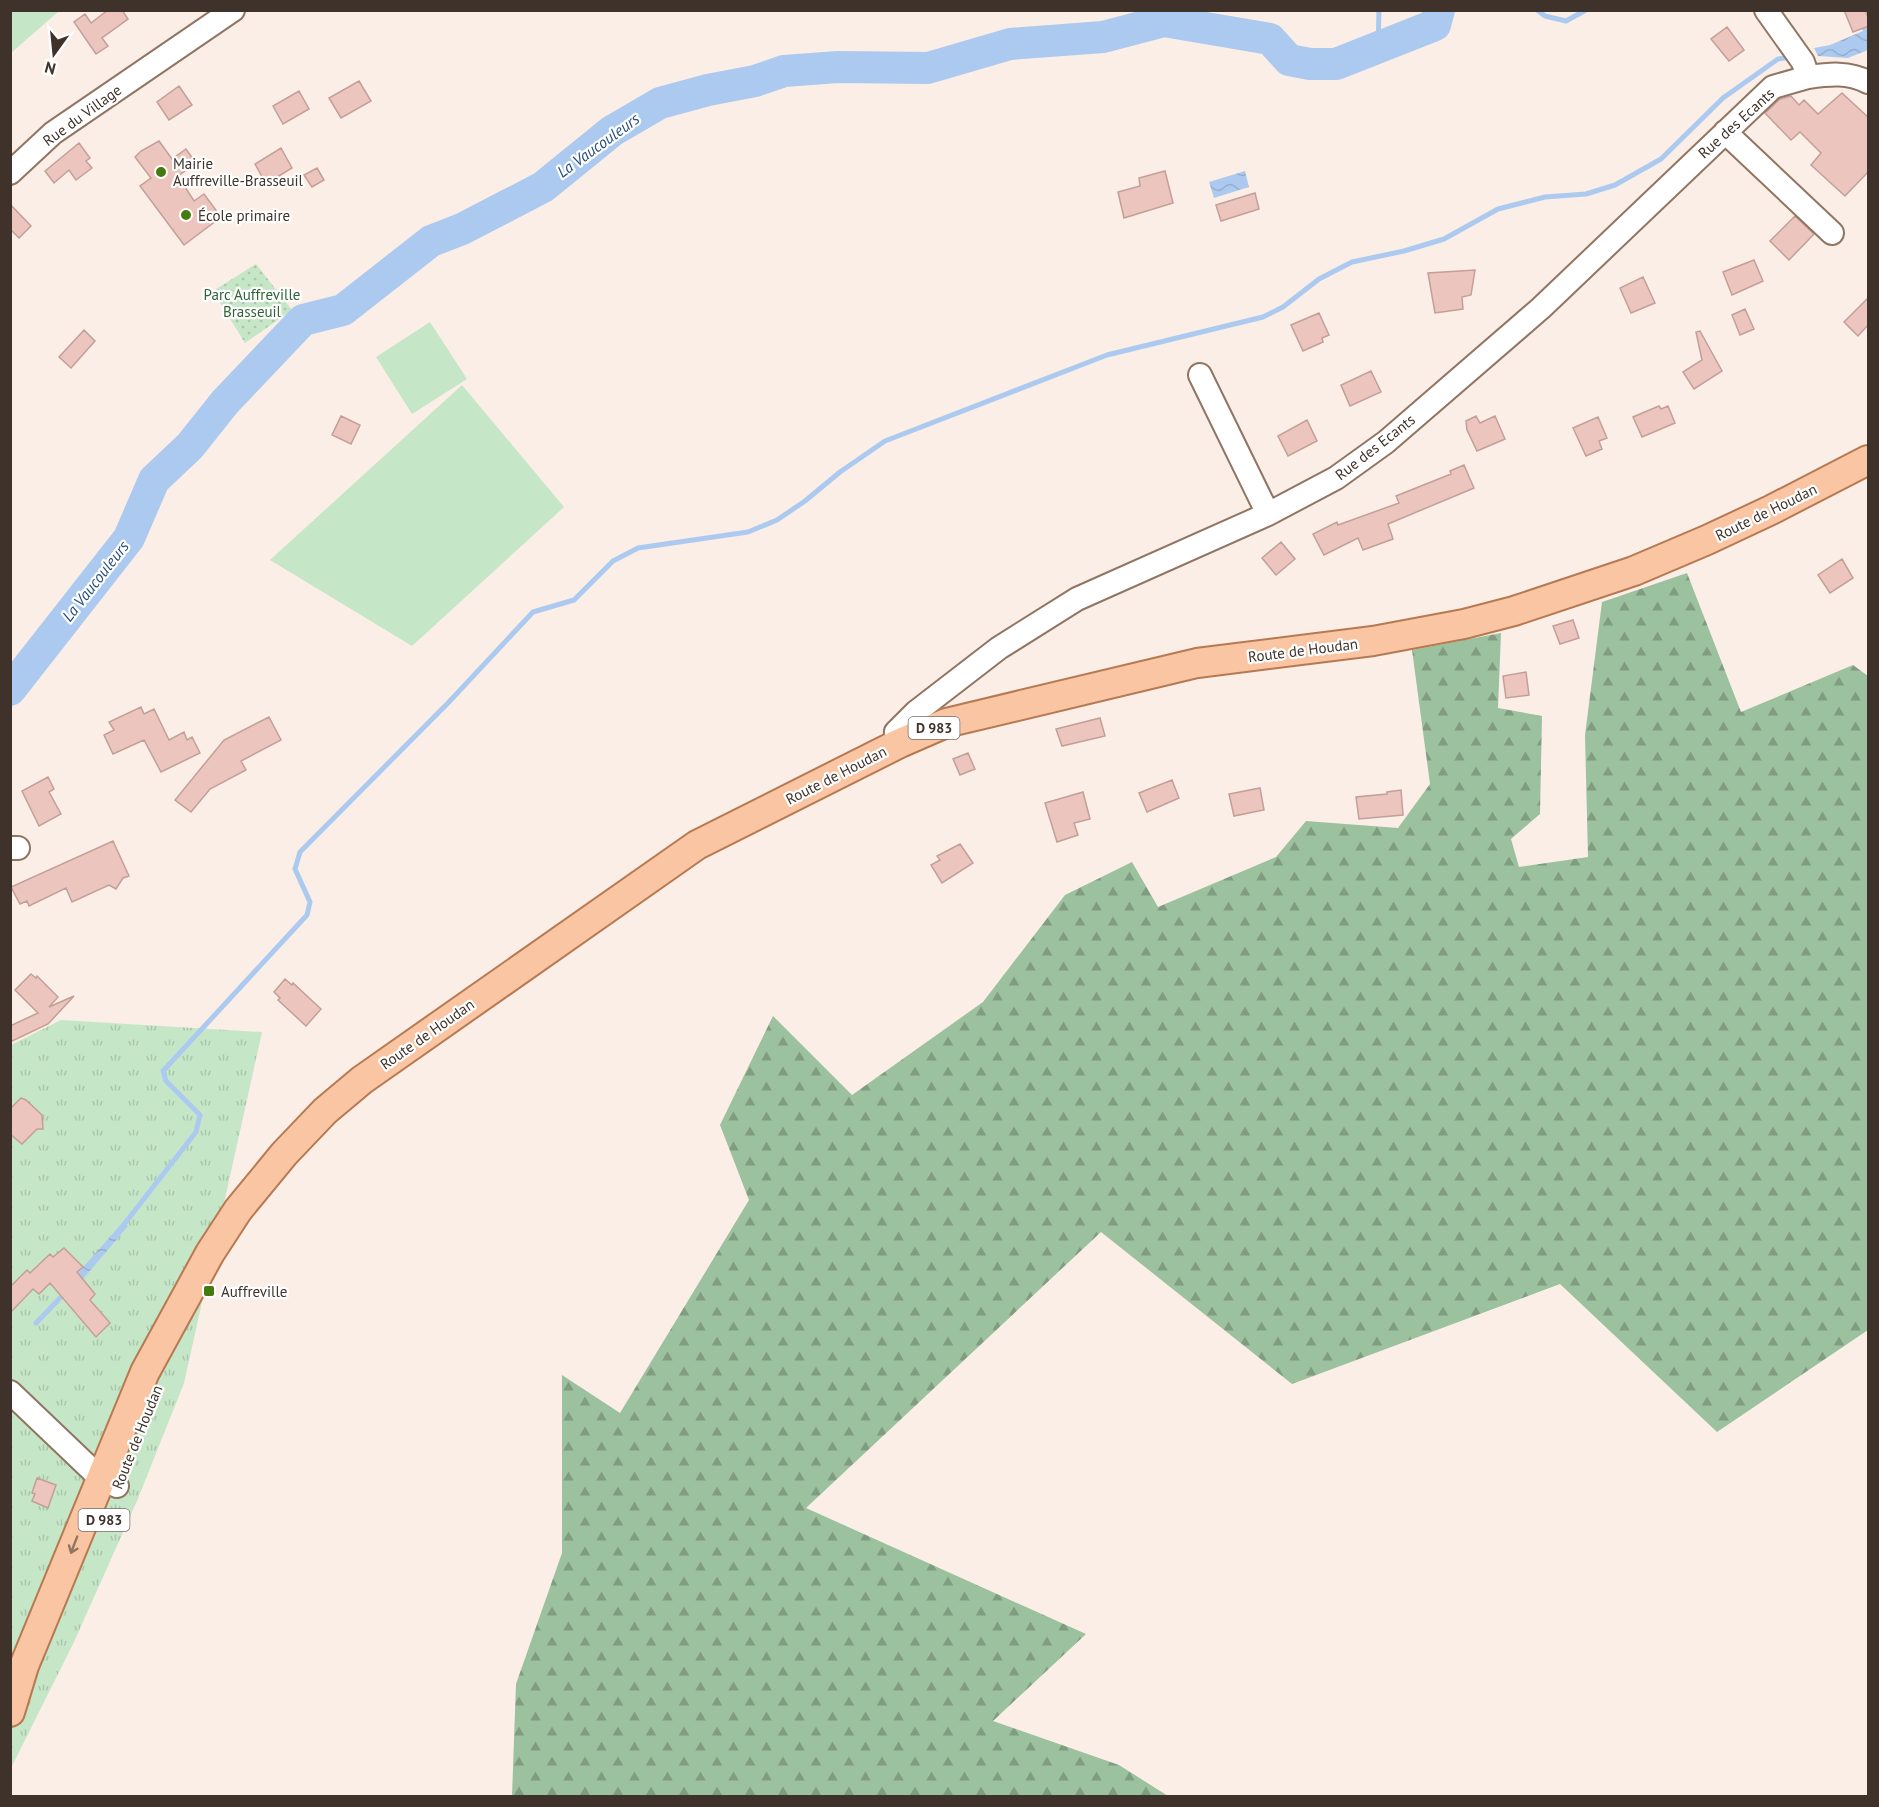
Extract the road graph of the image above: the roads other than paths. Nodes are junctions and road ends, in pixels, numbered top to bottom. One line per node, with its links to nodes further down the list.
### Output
1 (233, 10): 6 (street, Rue du Village)
2 (1766, 10): 3 (street)
3 (1801, 62): 4 (street, Rue des Ecants); 5 (street, Rue des Ecants)
4 (1869, 82)
5 (1725, 132): 7 (street); 10 (street, Rue des Ecants)
6 (10, 173)
7 (1832, 233)
8 (1200, 375): 10 (street)
9 (1869, 460): 11 (main road, Route de Houdan / D 983)
10 (1268, 514): 11 (street, Rue des Ecants)
11 (900, 743): 13 (main road, Route de Houdan / D 983)
12 (10, 1392): 13 (street)
13 (109, 1482): 14 (main road, Route de Houdan / D 983)
14 (11, 1712)

